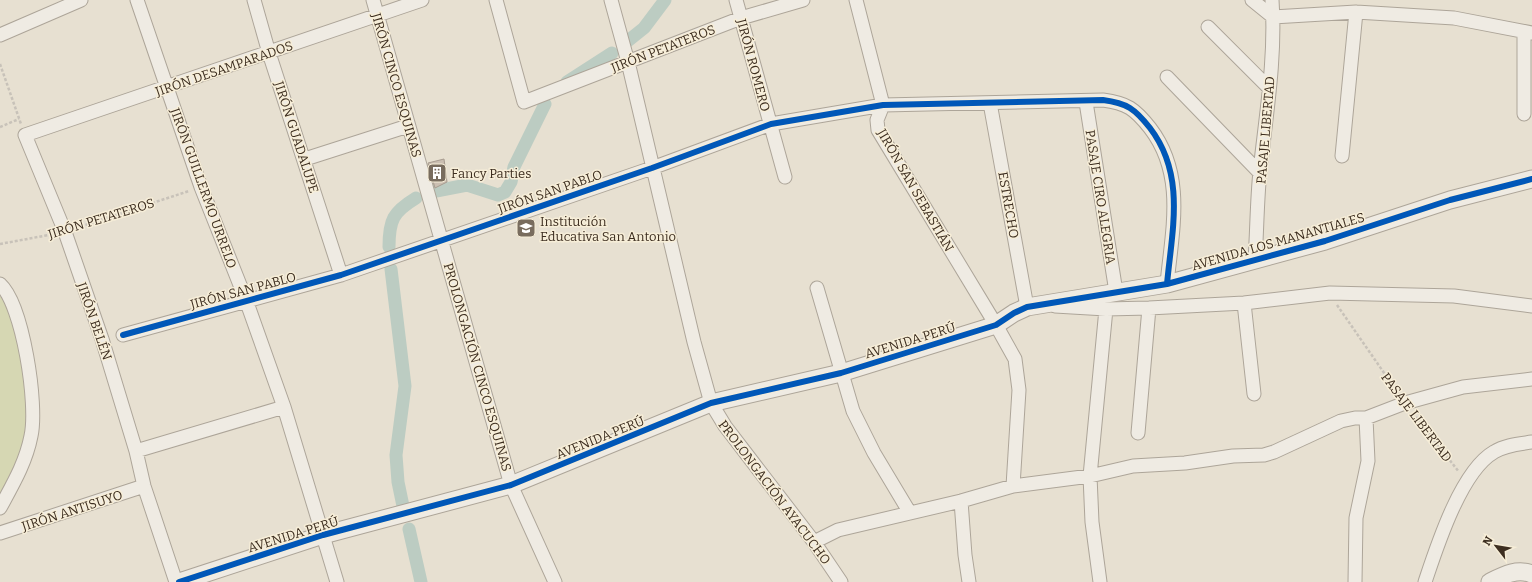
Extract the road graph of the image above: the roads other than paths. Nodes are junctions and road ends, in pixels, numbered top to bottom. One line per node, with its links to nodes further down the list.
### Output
1 (81, 0): 19 (street)
2 (137, 0): 23 (street, JIRÓN GUILLERMO URRELO)
3 (254, 0): 20 (street, JIRÓN GUADALUPE)
4 (373, 0): 14 (street, JIRÓN CINCO ESQUINAS)
5 (422, 0): 14 (street, JIRÓN DESAMPARADOS)
6 (496, 0): 21 (street, JIRÓN PETATEROS)
7 (611, 0): 21 (street, PROLONGACIÓN AYACUCHO)
8 (736, 0): 16 (street, JIRÓN ROMERO)
9 (803, 0): 16 (street, JIRÓN PETATEROS)
10 (856, 0): 27 (street, JIRÓN SAN SEBASTIÁN)
11 (1252, 0): 15 (street)
12 (1272, 0): 15 (street, PASAJE LIBERTAD)
13 (1356, 12): 15 (street); 18 (street); 32 (street)
14 (377, 15): 20 (street, JIRÓN DESAMPARADOS); 30 (street, JIRÓN CINCO ESQUINAS)
15 (1273, 17): 24 (street, PASAJE LIBERTAD)
16 (741, 18): 21 (street, JIRÓN PETATEROS); 29 (street, JIRÓN ROMERO)
17 (1208, 27): 24 (street)
18 (1528, 32): 28 (street)
19 (0, 35)
20 (269, 53): 23 (street, JIRÓN DESAMPARADOS); 33 (street, JIRÓN GUADALUPE)
21 (628, 62): 34 (street, PROLONGACIÓN AYACUCHO)
22 (1167, 77): 35 (street)
23 (167, 88): 31 (street, JIRÓN DESAMPARADOS); 45 (street, JIRÓN GUILLERMO URRELO)
24 (1269, 88): 35 (street, PASAJE LIBERTAD)
25 (990, 102): 26 (street, JIRÓN SAN PABLO); 27 (street, JIRÓN SAN PABLO); 49 (street, ESTRECHO)
26 (1086, 102): 42 (street, JIRÓN SAN PABLO); 44 (street, PASAJE CIRO ALEGRIA)
27 (882, 105): 29 (street, JIRÓN SAN PABLO); 52 (street, JIRÓN SAN SEBASTIÁN)
28 (1524, 114)
29 (771, 124): 34 (street, JIRÓN SAN PABLO); 36 (street, JIRÓN ROMERO)
30 (408, 126): 33 (street); 38 (street, JIRÓN CINCO ESQUINAS)
31 (24, 136): 62 (street, JIRÓN BELÉN)
32 (1342, 156)
33 (305, 159): 40 (street, JIRÓN GUADALUPE)
34 (652, 168): 38 (street, JIRÓN SAN PABLO); 57 (street, PROLONGACIÓN AYACUCHO)
35 (1260, 173): 39 (street, PASAJE LIBERTAD)
36 (785, 177)
37 (1532, 179): 39 (street, AVENIDA LOS MANANTIALES)
38 (442, 239): 40 (street, JIRÓN SAN PABLO); 64 (street, PROLONGACIÓN CINCO ESQUINAS)
39 (1255, 260): 42 (street, AVENIDA LOS MANANTIALES)
40 (341, 275): 45 (street, JIRÓN SAN PABLO)
41 (0, 284): 68 (street)
42 (1167, 284): 44 (street, AVENIDA LOS MANANTIALES)
43 (817, 288): 54 (street)
44 (1116, 292): 47 (street, AVENIDA LOS MANANTIALES)
45 (246, 300): 53 (street, JIRÓN SAN PABLO); 58 (street, JIRÓN GUILLERMO URRELO)
46 (1244, 303): 48 (street); 50 (street); 56 (street)
47 (1048, 304): 49 (street, AVENIDA LOS MANANTIALES); 51 (street)
48 (1532, 306)
49 (1027, 308): 52 (street, AVENIDA PERÚ)
50 (1148, 308): 51 (street); 60 (street)
51 (1106, 309): 63 (street)
52 (996, 325): 54 (street, AVENIDA PERÚ); 66 (street, JIRÓN SAN SEBASTIÁN)
53 (123, 335)
54 (842, 373): 57 (street, AVENIDA PERÚ); 69 (street)
55 (1532, 379): 59 (street)
56 (1254, 394)
57 (711, 403): 64 (street, AVENIDA PERÚ); 72 (street, PROLONGACIÓN AYACUCHO)
58 (284, 407): 62 (street); 71 (street, JIRÓN GUILLERMO URRELO)
59 (1366, 418): 63 (street); 81 (street)
60 (1138, 433)
61 (1532, 442): 82 (street)
62 (136, 451): 65 (street, JIRÓN BELÉN)
63 (1090, 476): 66 (street); 80 (street)
64 (511, 485): 71 (street, AVENIDA PERÚ); 77 (street, PROLONGACIÓN CINCO ESQUINAS)
65 (144, 486): 70 (street, JIRÓN ANTISUYO); 74 (street, JIRÓN BELÉN)
66 (1013, 486): 67 (street)
67 (961, 501): 69 (street); 79 (street)
68 (0, 508)
69 (910, 513): 72 (street)
70 (0, 533)
71 (323, 535): 75 (street, AVENIDA PERÚ); 76 (street, JIRÓN GUILLERMO URRELO)
72 (814, 542): 78 (street, PROLONGACIÓN AYACUCHO)
73 (1532, 574): 83 (street)
74 (176, 582)
75 (179, 582)
76 (337, 582)
77 (555, 582)
78 (841, 582)
79 (968, 582)
80 (1100, 582)
81 (1355, 582)
82 (1425, 582)
83 (1490, 582)

